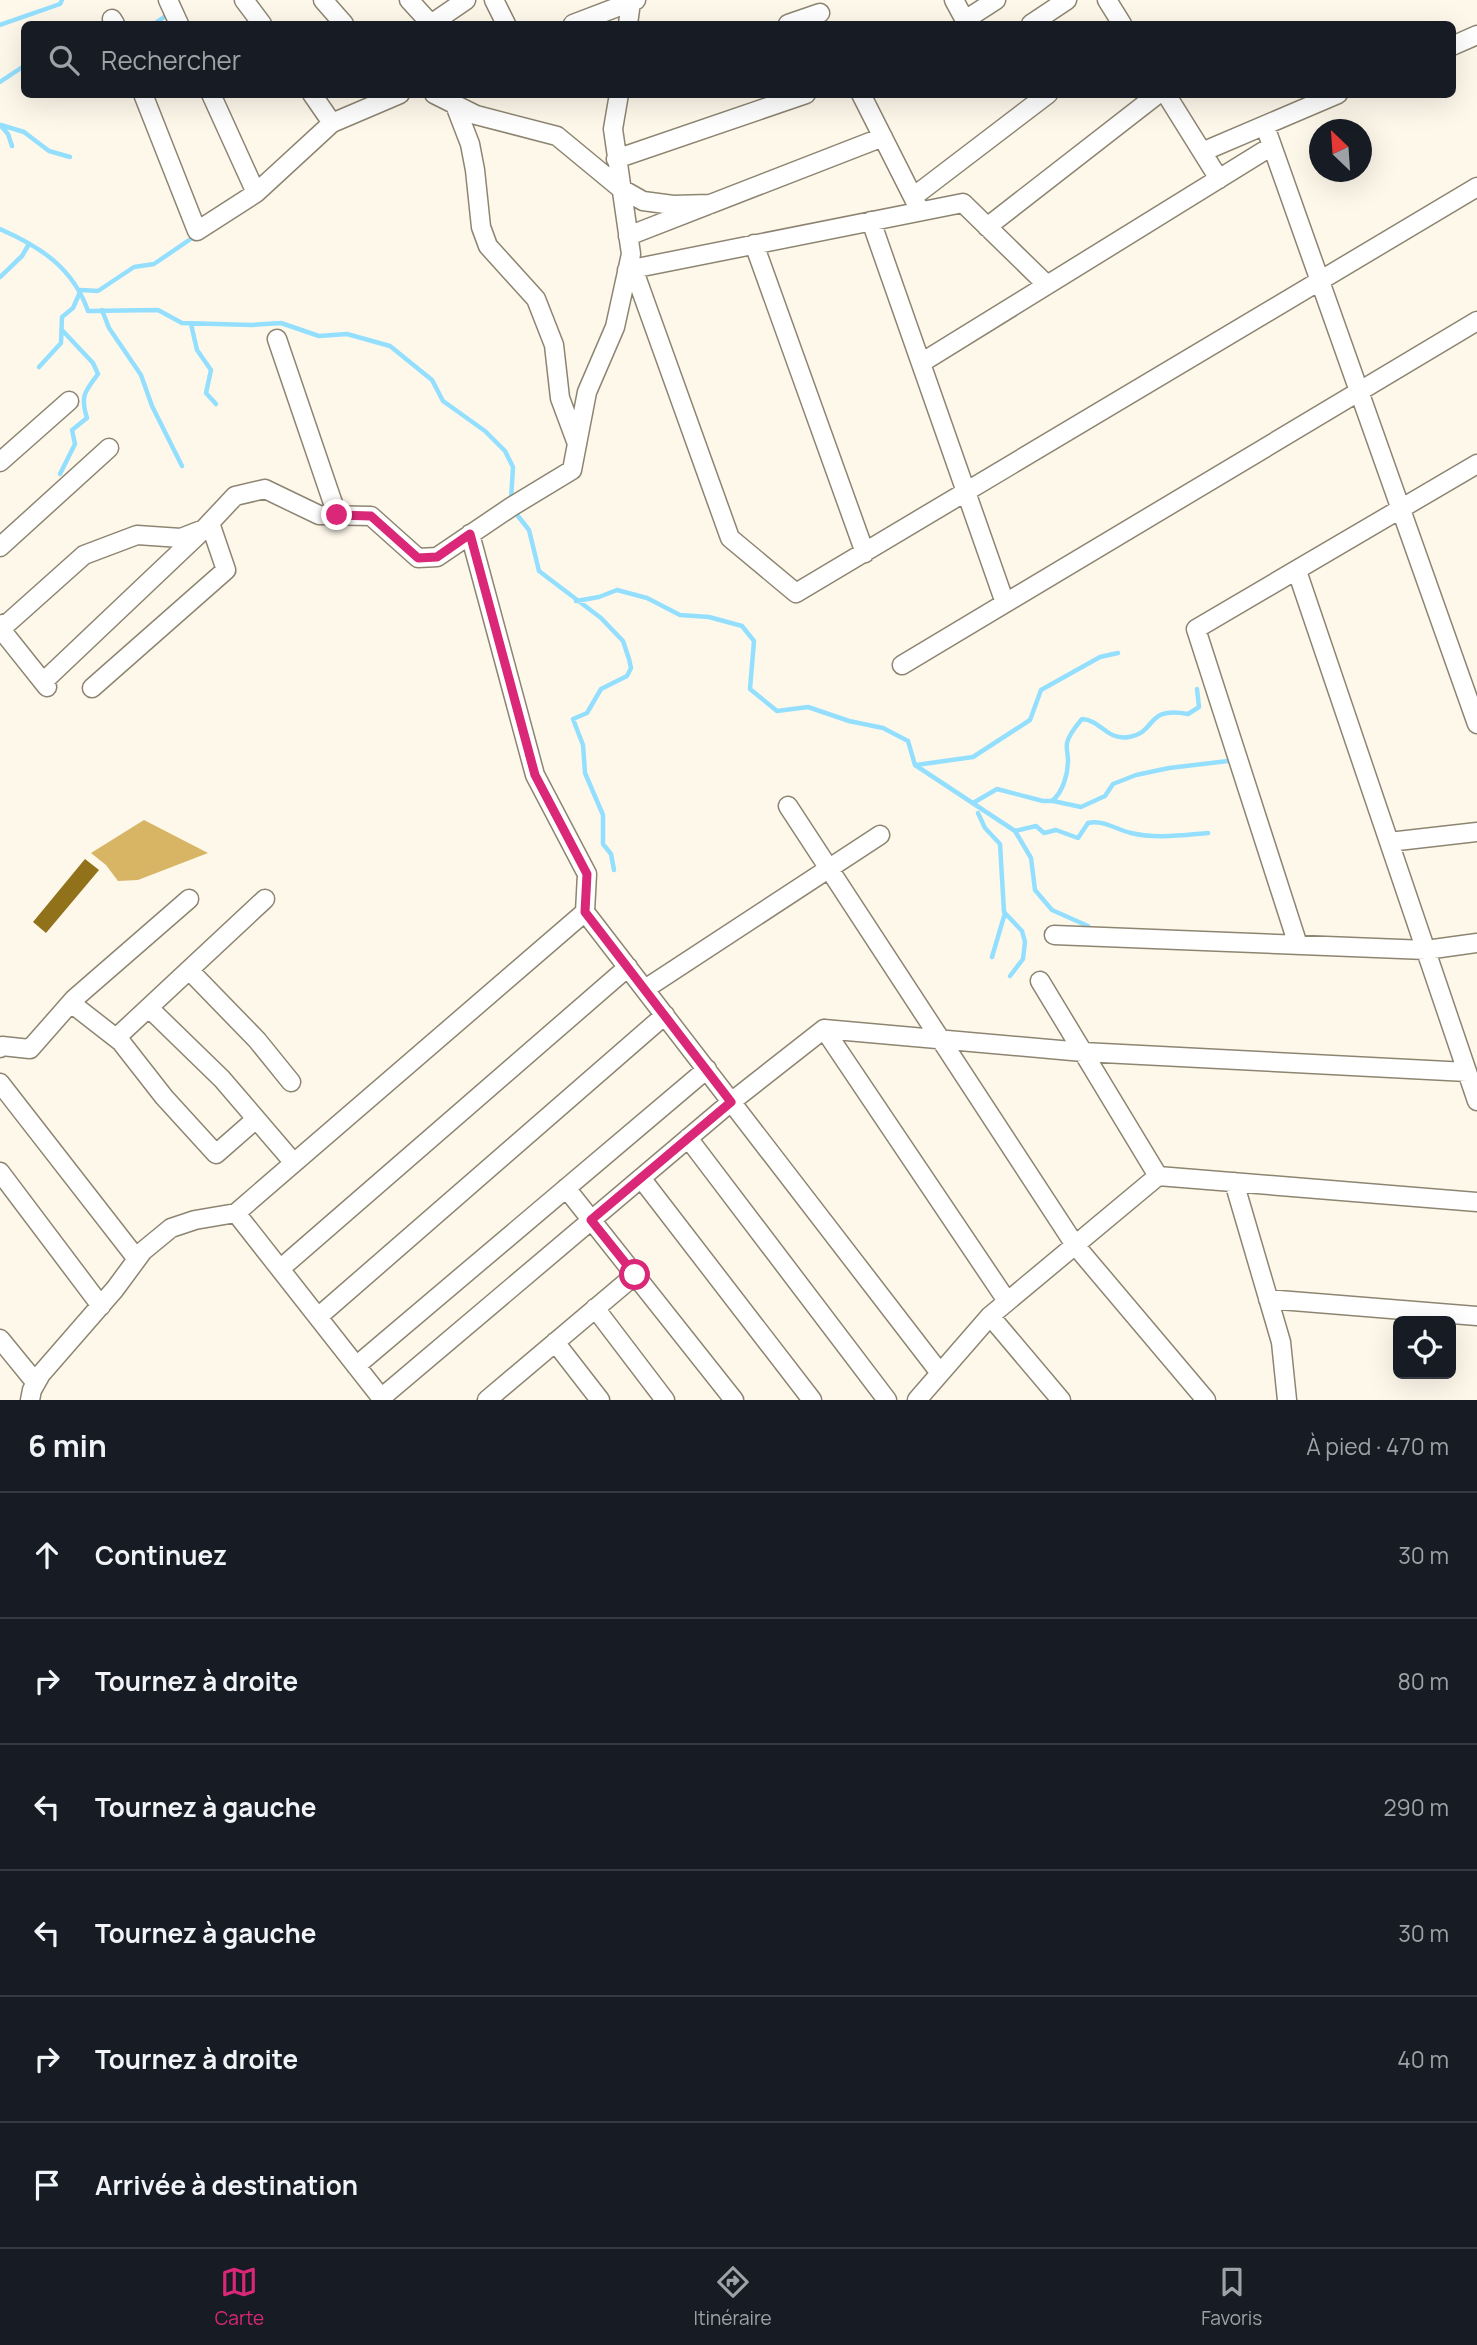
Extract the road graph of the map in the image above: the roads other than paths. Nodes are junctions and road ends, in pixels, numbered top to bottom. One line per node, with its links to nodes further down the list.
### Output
1 (168, 0): 13 (street)
2 (244, 0): 14 (street)
3 (323, 0): 15 (street)
4 (409, 0): 16 (street)
5 (466, 0): 17 (street)
6 (494, 0): 18 (street)
7 (954, 0): 22 (street)
8 (996, 0): 23 (street)
9 (1067, 0): 24 (street)
10 (1107, 0): 25 (street)
11 (633, 1): 19 (street); 20 (street)
12 (820, 13): 21 (street)
13 (178, 21)
14 (260, 21)
15 (341, 21)
16 (428, 21)
17 (435, 21)
18 (504, 21)
19 (581, 21)
20 (629, 21)
21 (797, 21)
22 (965, 21)
23 (967, 21)
24 (1036, 21)
25 (1120, 21)
26 (1477, 35): 27 (street)
27 (1456, 44)
28 (145, 98): 50 (street)
29 (213, 98): 50 (street)
30 (315, 98): 41 (street)
31 (390, 98): 41 (street)
32 (442, 98): 40 (street)
33 (618, 98): 46 (street)
34 (794, 98): 46 (street)
35 (863, 98): 43 (street)
36 (1043, 98): 52 (street)
37 (1153, 98): 54 (street)
38 (1168, 98): 45 (street)
39 (1329, 98): 42 (street)
40 (455, 105): 49 (street); 65 (street)
41 (332, 122): 50 (street)
42 (1265, 126): 44 (street); 45 (street)
43 (883, 137): 51 (street); 52 (street)
44 (1272, 146): 47 (street); 58 (street)
45 (1202, 152): 47 (street)
46 (616, 159): 49 (street)
47 (1219, 179): 59 (street)
48 (1477, 187): 58 (street)
49 (620, 188): 51 (street); 55 (street)
50 (256, 193)
51 (710, 204): 55 (street)
52 (917, 204): 53 (street); 54 (street)
53 (871, 221): 56 (street); 62 (street)
54 (987, 227): 59 (street)
55 (628, 236): 57 (street)
56 (754, 244): 57 (street); 75 (street)
57 (630, 269): 65 (street); 75 (street)
58 (1320, 281): 63 (street); 69 (street)
59 (1047, 285): 62 (street)
60 (1477, 321): 63 (street)
61 (277, 340): 71 (street)
62 (921, 363): 69 (street)
63 (1359, 392): 70 (street); 77 (street)
64 (69, 401): 67 (street)
65 (577, 445): 73 (street)
66 (109, 448): 74 (street)
67 (0, 462)
68 (1477, 464): 70 (street)
69 (966, 492): 75 (street); 77 (street)
70 (1400, 509): 76 (street); 81 (street)
71 (337, 515): 72 (street); 73 (street)
72 (207, 526): 78 (street); 78 (street); 80 (street)
73 (470, 534): 89 (street)
74 (0, 547)
75 (865, 553)
76 (1297, 571): 85 (street); 92 (street)
77 (1004, 603): 79 (street)
78 (0, 626)
79 (902, 665)
80 (92, 688)
81 (1477, 724)
82 (788, 806): 86 (street)
83 (1477, 832): 85 (street)
84 (880, 835): 86 (street)
85 (1389, 842): 93 (street)
86 (829, 869): 97 (street); 103 (street)
87 (189, 899): 98 (street)
88 (265, 899): 95 (street)
89 (585, 912): 94 (street); 114 (street)
90 (1054, 935): 92 (street)
91 (1477, 943): 93 (street)
92 (1298, 945): 93 (street)
93 (1426, 950): 107 (street)
94 (628, 967): 97 (street); 125 (street)
95 (189, 970): 99 (street); 108 (street)
96 (1040, 981): 105 (street)
97 (645, 989): 100 (street)
98 (71, 1003): 102 (street); 104 (street)
99 (149, 1008): 102 (street); 112 (street)
100 (665, 1015): 106 (street); 132 (street)
101 (824, 1029): 103 (street); 111 (street); 128 (street)
102 (116, 1038): 112 (street)
103 (941, 1040): 105 (street); 123 (street)
104 (0, 1048)
105 (1083, 1052): 107 (street); 116 (street)
106 (706, 1069): 111 (street); 119 (street)
107 (1467, 1072): 110 (street)
108 (292, 1082)
109 (0, 1083): 124 (street)
110 (1477, 1101)
111 (731, 1102): 113 (street); 137 (street)
112 (256, 1119): 114 (street)
113 (688, 1138): 117 (street); 145 (street)
114 (294, 1163): 121 (street)
115 (0, 1172): 129 (street)
116 (1158, 1176): 118 (street); 123 (street)
117 (641, 1178): 122 (street); 144 (street)
118 (1234, 1182): 120 (street); 127 (street)
119 (566, 1188): 122 (street); 136 (street)
120 (1477, 1202)
121 (236, 1213): 124 (street); 125 (street)
122 (591, 1220): 126 (street); 139 (street)
123 (1075, 1245): 128 (street); 148 (street)
124 (137, 1259): 129 (street)
125 (280, 1269): 132 (street)
126 (635, 1275): 130 (street); 143 (street)
127 (1268, 1299): 133 (street); 149 (street)
128 (1007, 1301): 131 (street)
129 (101, 1306): 138 (street)
130 (595, 1308): 135 (street); 142 (street)
131 (990, 1316): 137 (street); 147 (street)
132 (318, 1317): 136 (street)
133 (1477, 1317)
134 (0, 1339): 138 (street)
135 (555, 1342): 140 (street); 141 (street)
136 (356, 1366): 139 (street)
137 (940, 1373): 146 (street)
138 (33, 1391)
139 (382, 1399)
140 (487, 1400)
141 (600, 1400)
142 (665, 1400)
143 (734, 1400)
144 (812, 1400)
145 (887, 1400)
146 (917, 1400)
147 (1061, 1400)
148 (1206, 1400)
149 (1287, 1400)

